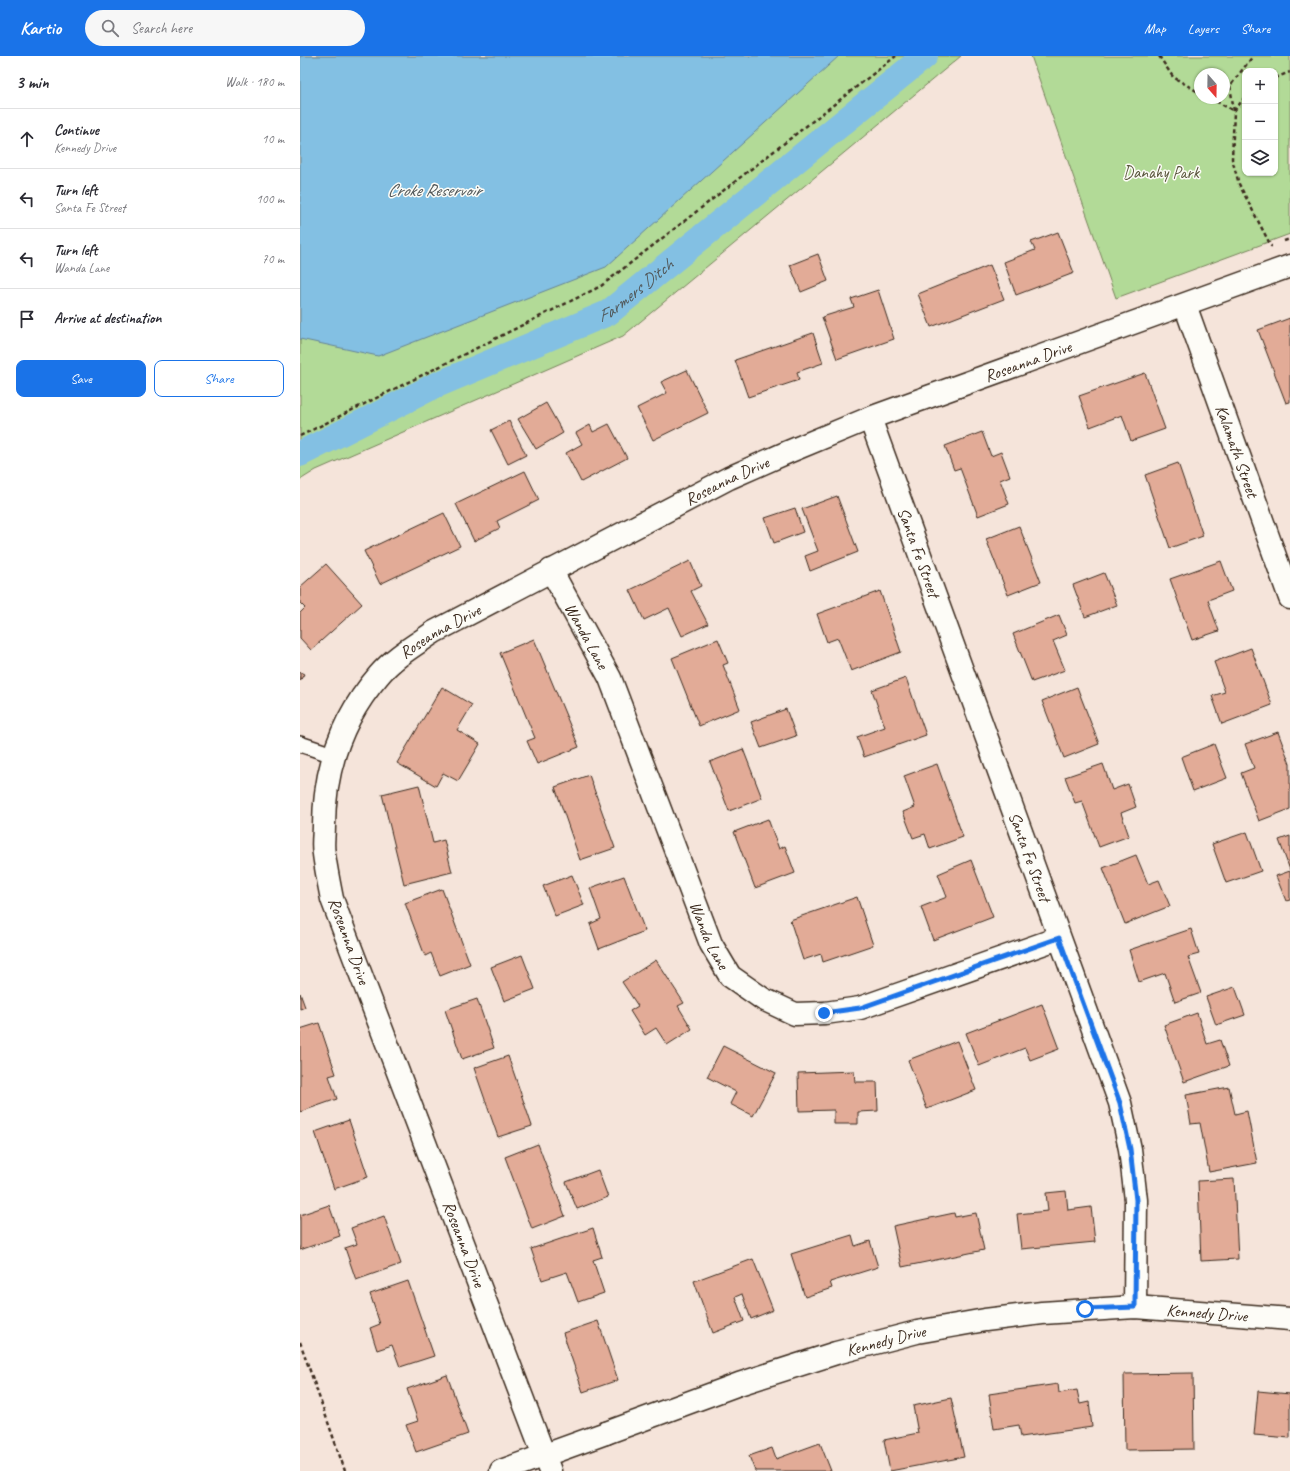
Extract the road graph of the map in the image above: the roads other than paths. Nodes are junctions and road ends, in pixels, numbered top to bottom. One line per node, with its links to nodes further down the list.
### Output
1 (1290, 266): 2 (street, Roseanna Drive)
2 (1185, 305): 3 (street, Roseanna Drive); 5 (street, Kalamath Street)
3 (870, 418): 4 (street, Roseanna Drive); 8 (street, Santa Fe Street)
4 (551, 570): 7 (street, Roseanna Drive); 8 (street, Wanda Lane)
5 (1290, 598)
6 (300, 744): 7 (lane)
7 (333, 755): 11 (street, Roseanna Drive)
8 (1059, 938): 9 (street, Santa Fe Street)
9 (1135, 1307): 10 (street, Kennedy Drive); 11 (street, Kennedy Drive)
10 (1290, 1319)
11 (547, 1463): 12 (street, Kennedy Drive)
12 (501, 1471)

